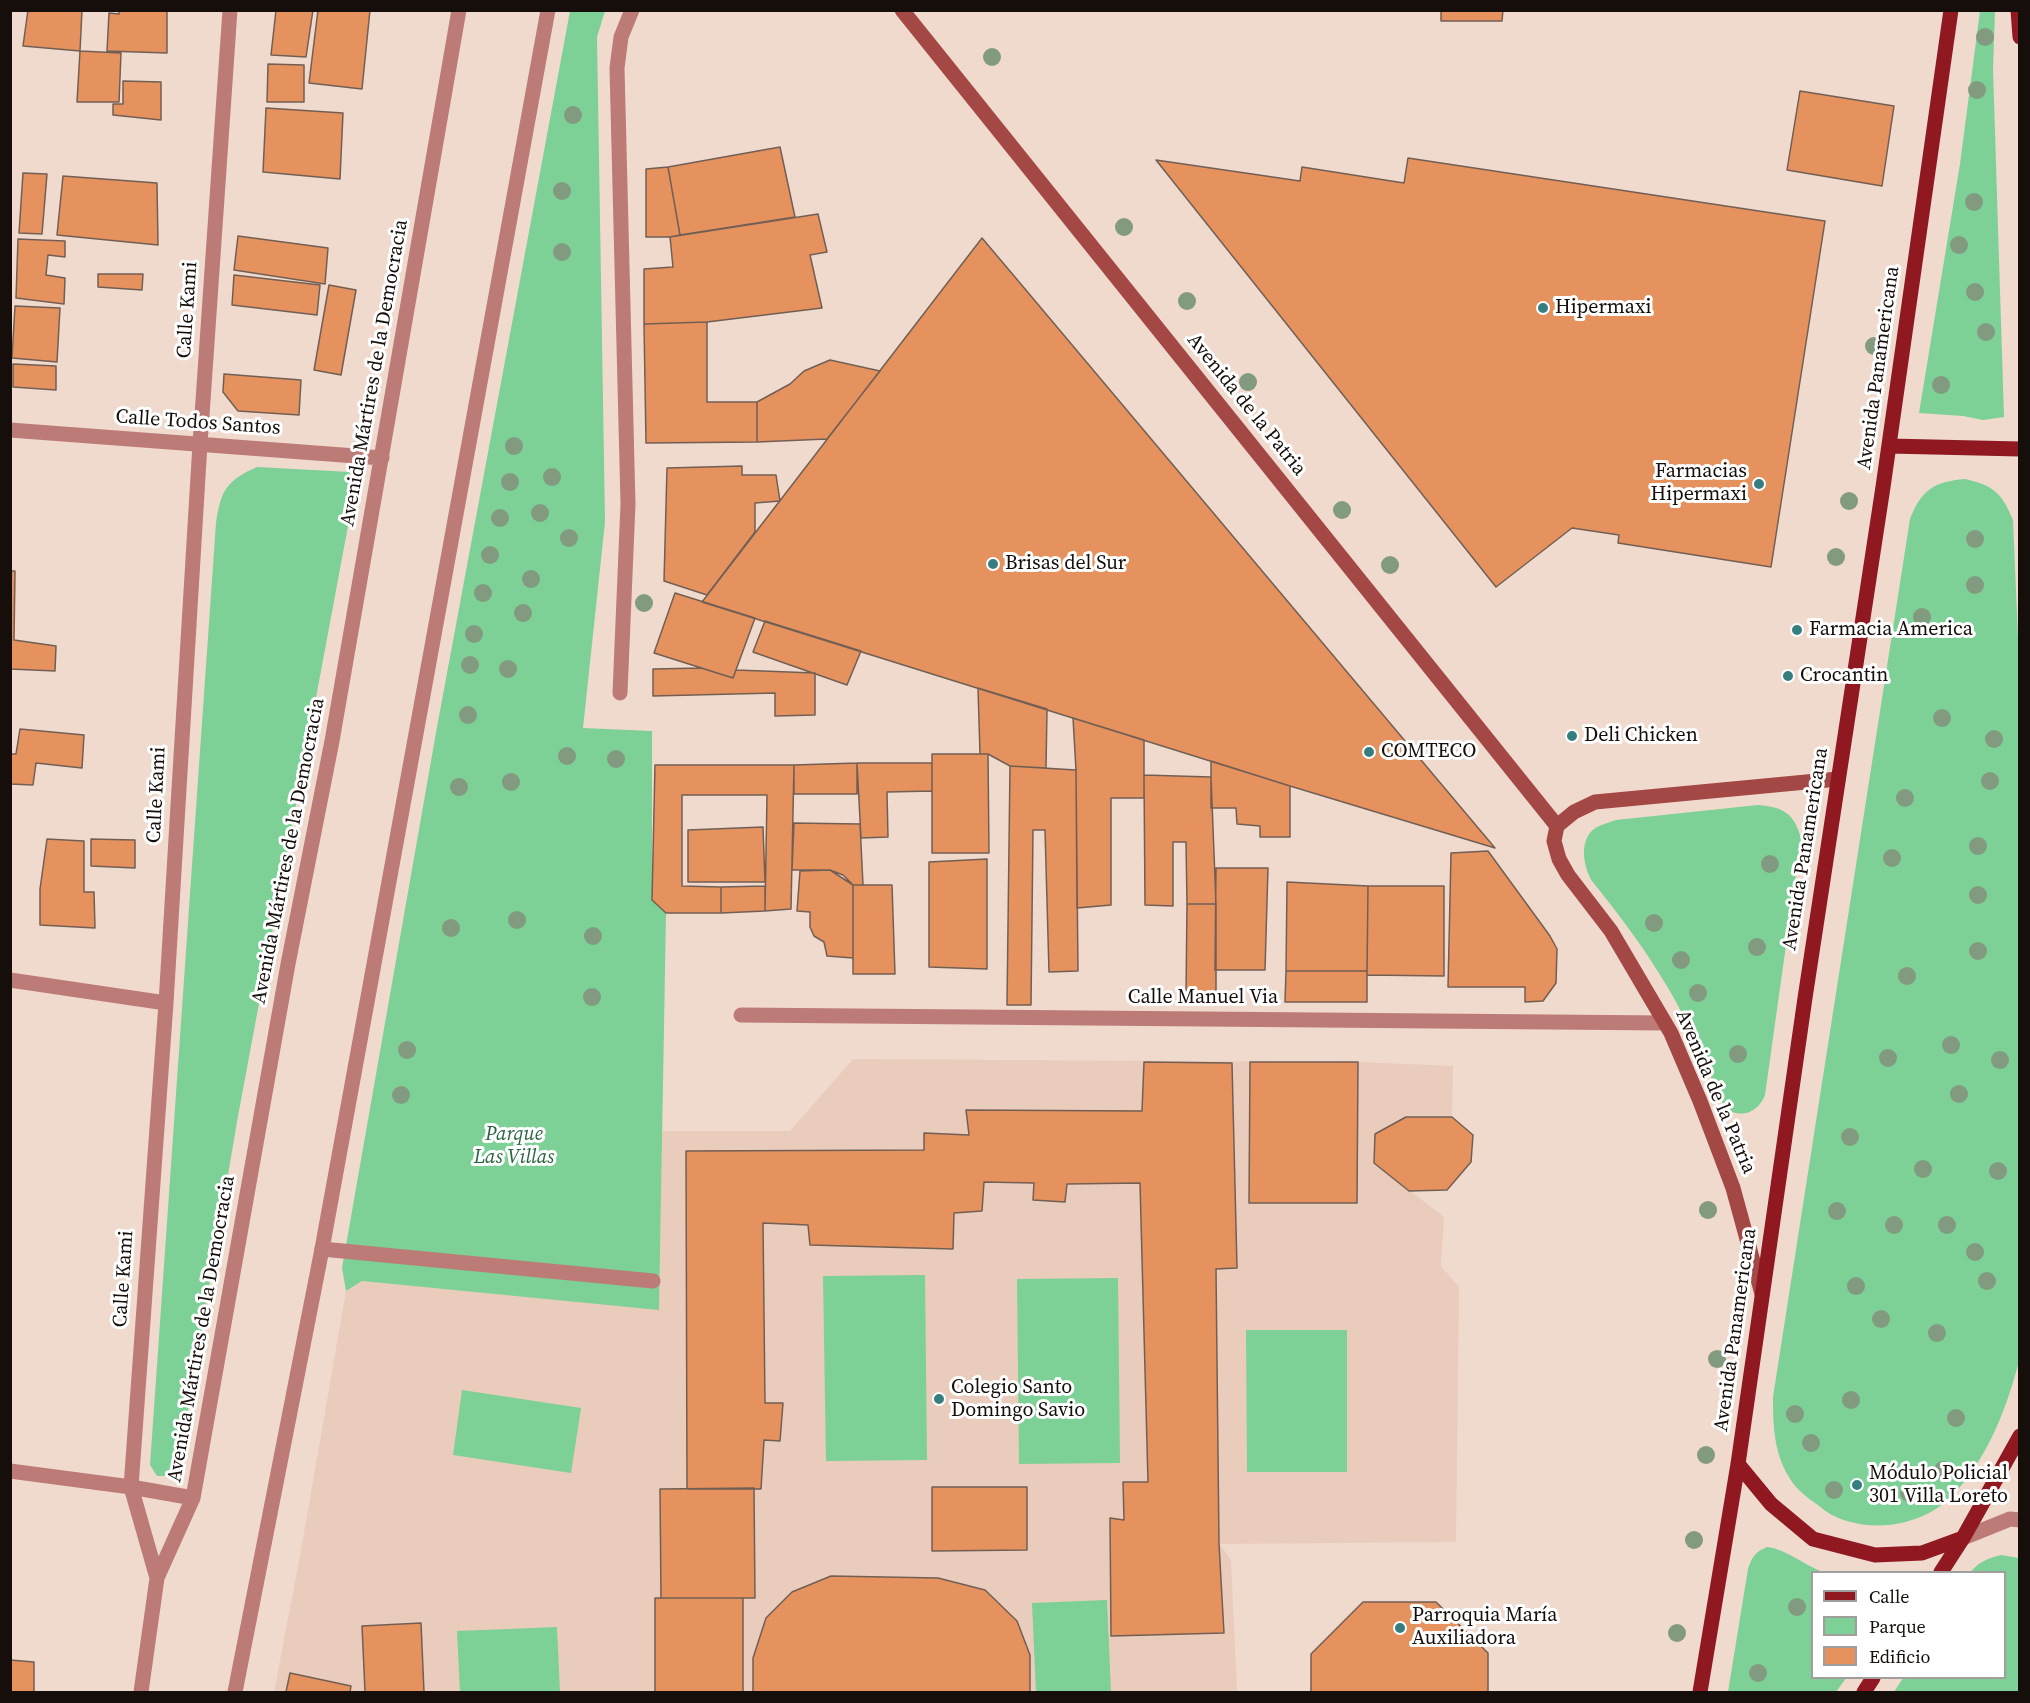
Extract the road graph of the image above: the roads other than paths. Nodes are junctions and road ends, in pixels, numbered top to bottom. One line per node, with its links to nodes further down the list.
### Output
1 (230, 10): 10 (street, Calle Kami)
2 (459, 10): 13 (street, Avenida Mártires de la Democracia)
3 (548, 10): 21 (street)
4 (632, 10): 14 (street)
5 (902, 10): 16 (main road, Avenida de la Patria)
6 (1951, 10): 11 (main road, Avenida Panamericana)
7 (2018, 10): 8 (main road)
8 (2019, 37)
9 (10, 430): 10 (street, Calle Todos Santos)
10 (200, 444): 13 (street, Calle Todos Santos); 18 (street, Calle Kami)
11 (1889, 446): 12 (main road); 15 (main road, Avenida Panamericana)
12 (2019, 449)
13 (382, 458): 28 (street, Avenida Mártires de la Democracia)
14 (621, 693)
15 (1838, 779): 16 (main road); 23 (main road, Avenida Panamericana)
16 (1557, 826): 20 (main road, Avenida de la Patria)
17 (10, 980): 18 (street)
18 (166, 1003): 27 (street, Calle Kami)
19 (741, 1015): 20 (street, Calle Manuel Via)
20 (1665, 1023): 23 (main road, Avenida de la Patria)
21 (322, 1249): 22 (street); 35 (street)
22 (653, 1281)
23 (1762, 1294): 25 (main road, Avenida Panamericana)
24 (2019, 1436): 30 (main road)
25 (1738, 1464): 30 (main road); 36 (main road, Avenida Panamericana)
26 (10, 1471): 27 (street)
27 (131, 1487): 28 (street); 32 (street, Calle Kami)
28 (193, 1498): 32 (street, Avenida Mártires de la Democracia)
29 (2019, 1520): 30 (street)
30 (1963, 1538): 31 (main road)
31 (1942, 1571)
32 (157, 1578): 34 (street, Avenida Mártires de la Democracia)
33 (1872, 1679): 37 (main road)
34 (141, 1692)
35 (235, 1692)
36 (1700, 1692)
37 (1864, 1692)

